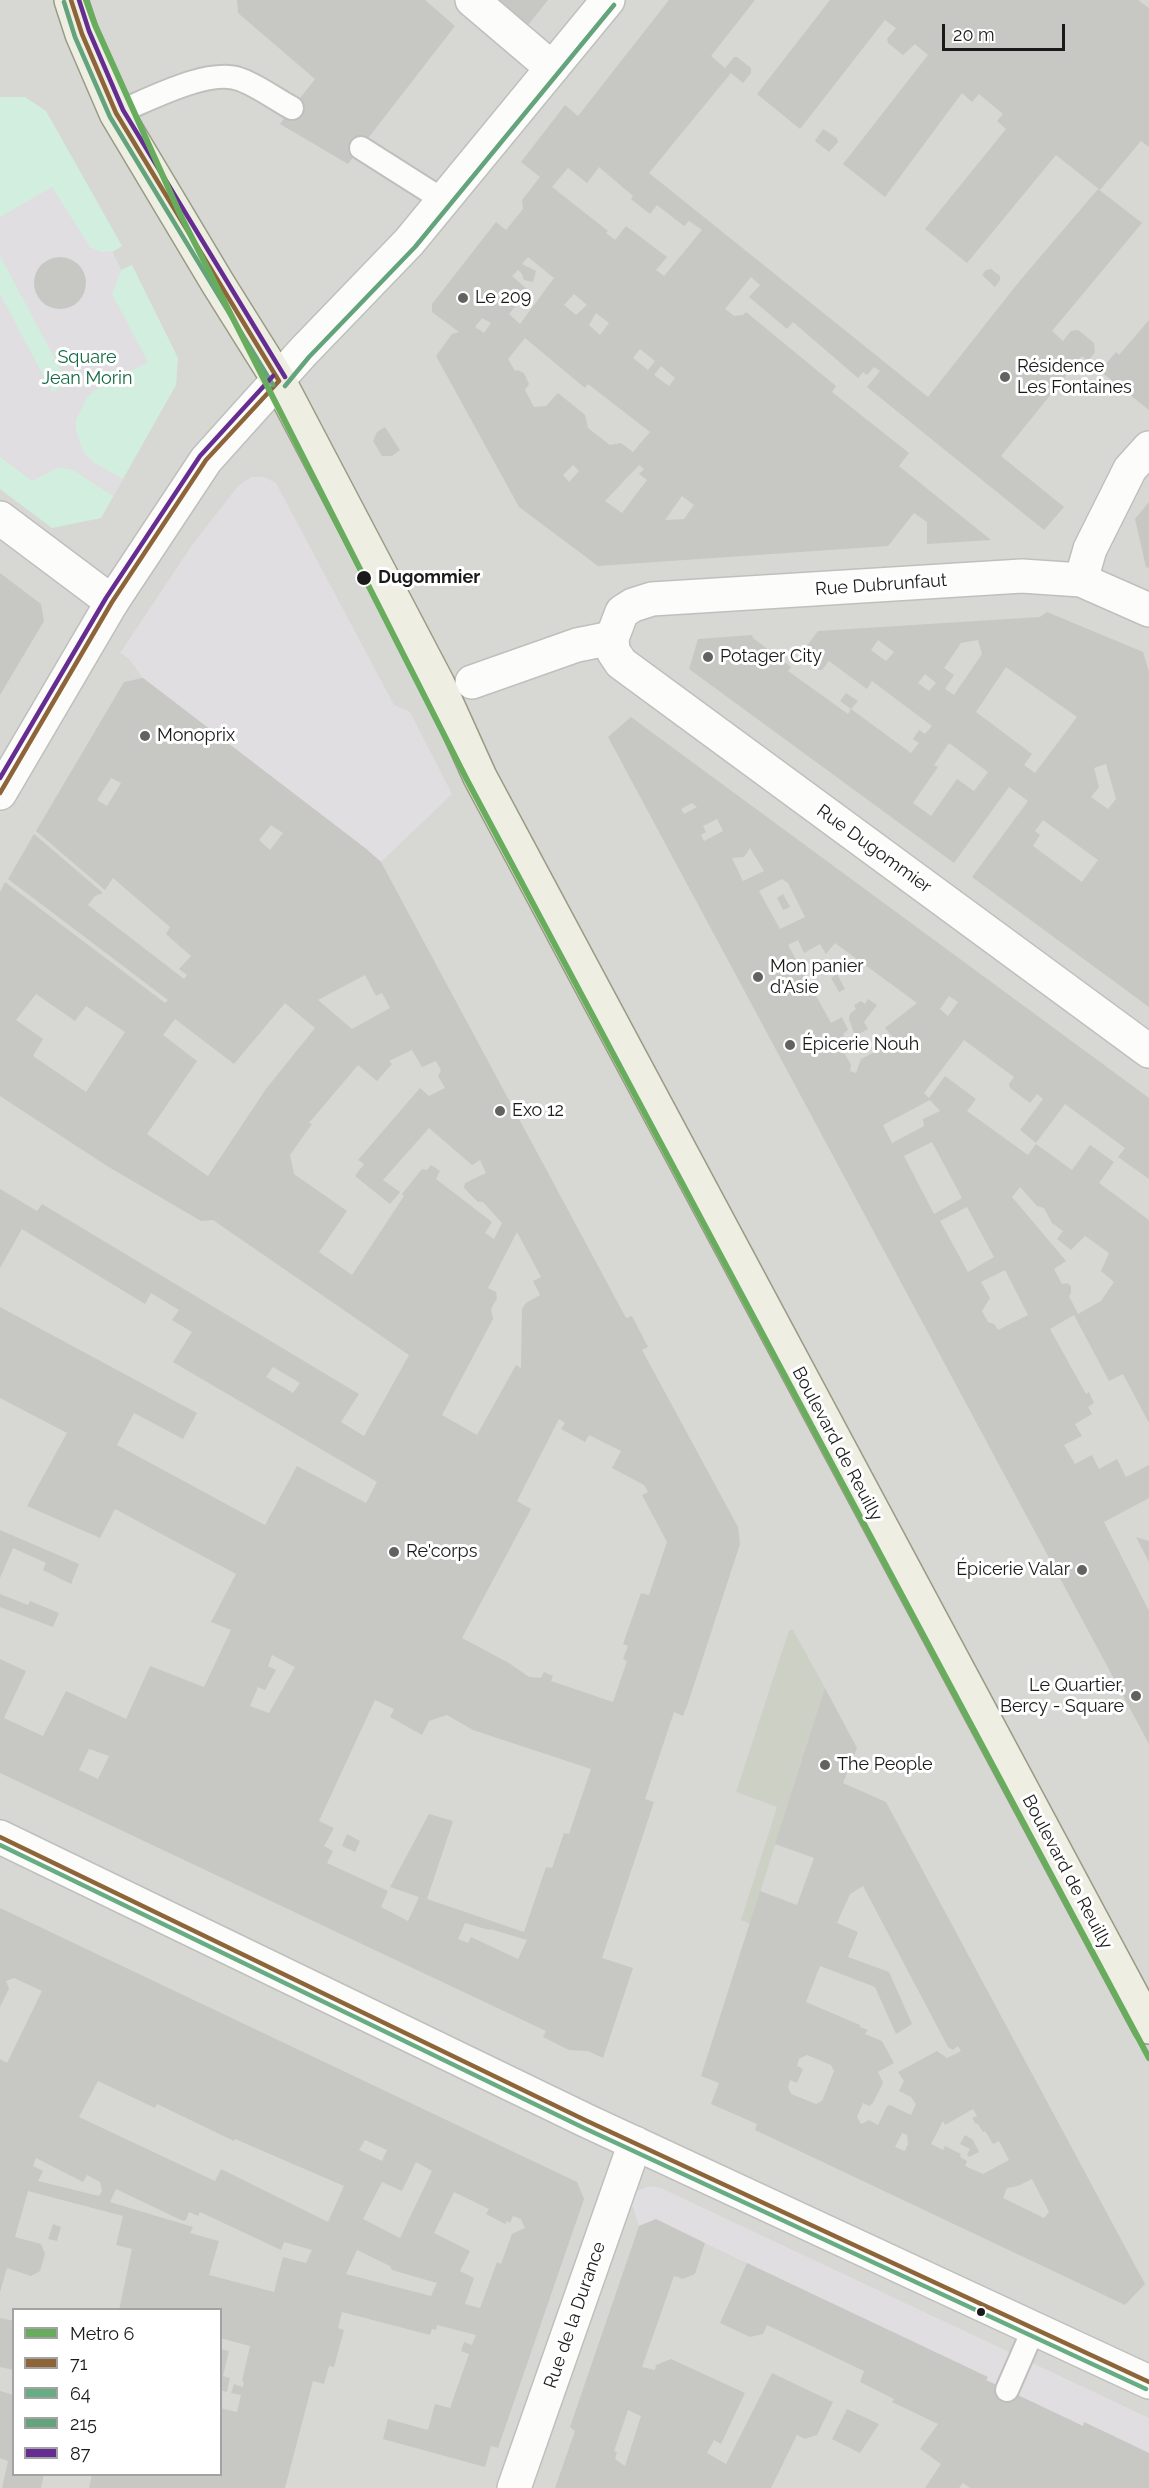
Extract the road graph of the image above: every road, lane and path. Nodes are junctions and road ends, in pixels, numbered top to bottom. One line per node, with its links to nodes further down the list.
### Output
1 (71, 0): 6 (main road, Boulevard de Reuilly)
2 (472, 0): 4 (street)
3 (608, 0): 4 (street)
4 (552, 68): 8 (street)
5 (292, 108): 6 (lane)
6 (116, 113): 9 (main road, Boulevard de Reuilly)
7 (361, 148): 8 (lane)
8 (443, 200): 9 (street)
9 (279, 381): 13 (street); 20 (main road, Boulevard de Reuilly)
10 (1149, 448): 12 (street)
11 (0, 518): 13 (street)
12 (1081, 580): 14 (street, Rue Dubrunfaut); 15 (street, Rue Dubrunfaut)
13 (112, 602): 17 (street)
14 (1149, 610)
15 (615, 631): 16 (street); 18 (street, Rue Dugommier)
16 (472, 682)
17 (0, 793)
18 (1149, 1051)
19 (0, 1837): 21 (street)
20 (1149, 2026)
21 (635, 2143): 22 (street); 25 (street, Rue de la Durance)
22 (1034, 2328): 23 (street); 24 (lane)
23 (1148, 2381)
24 (1007, 2390)
25 (514, 2488)

